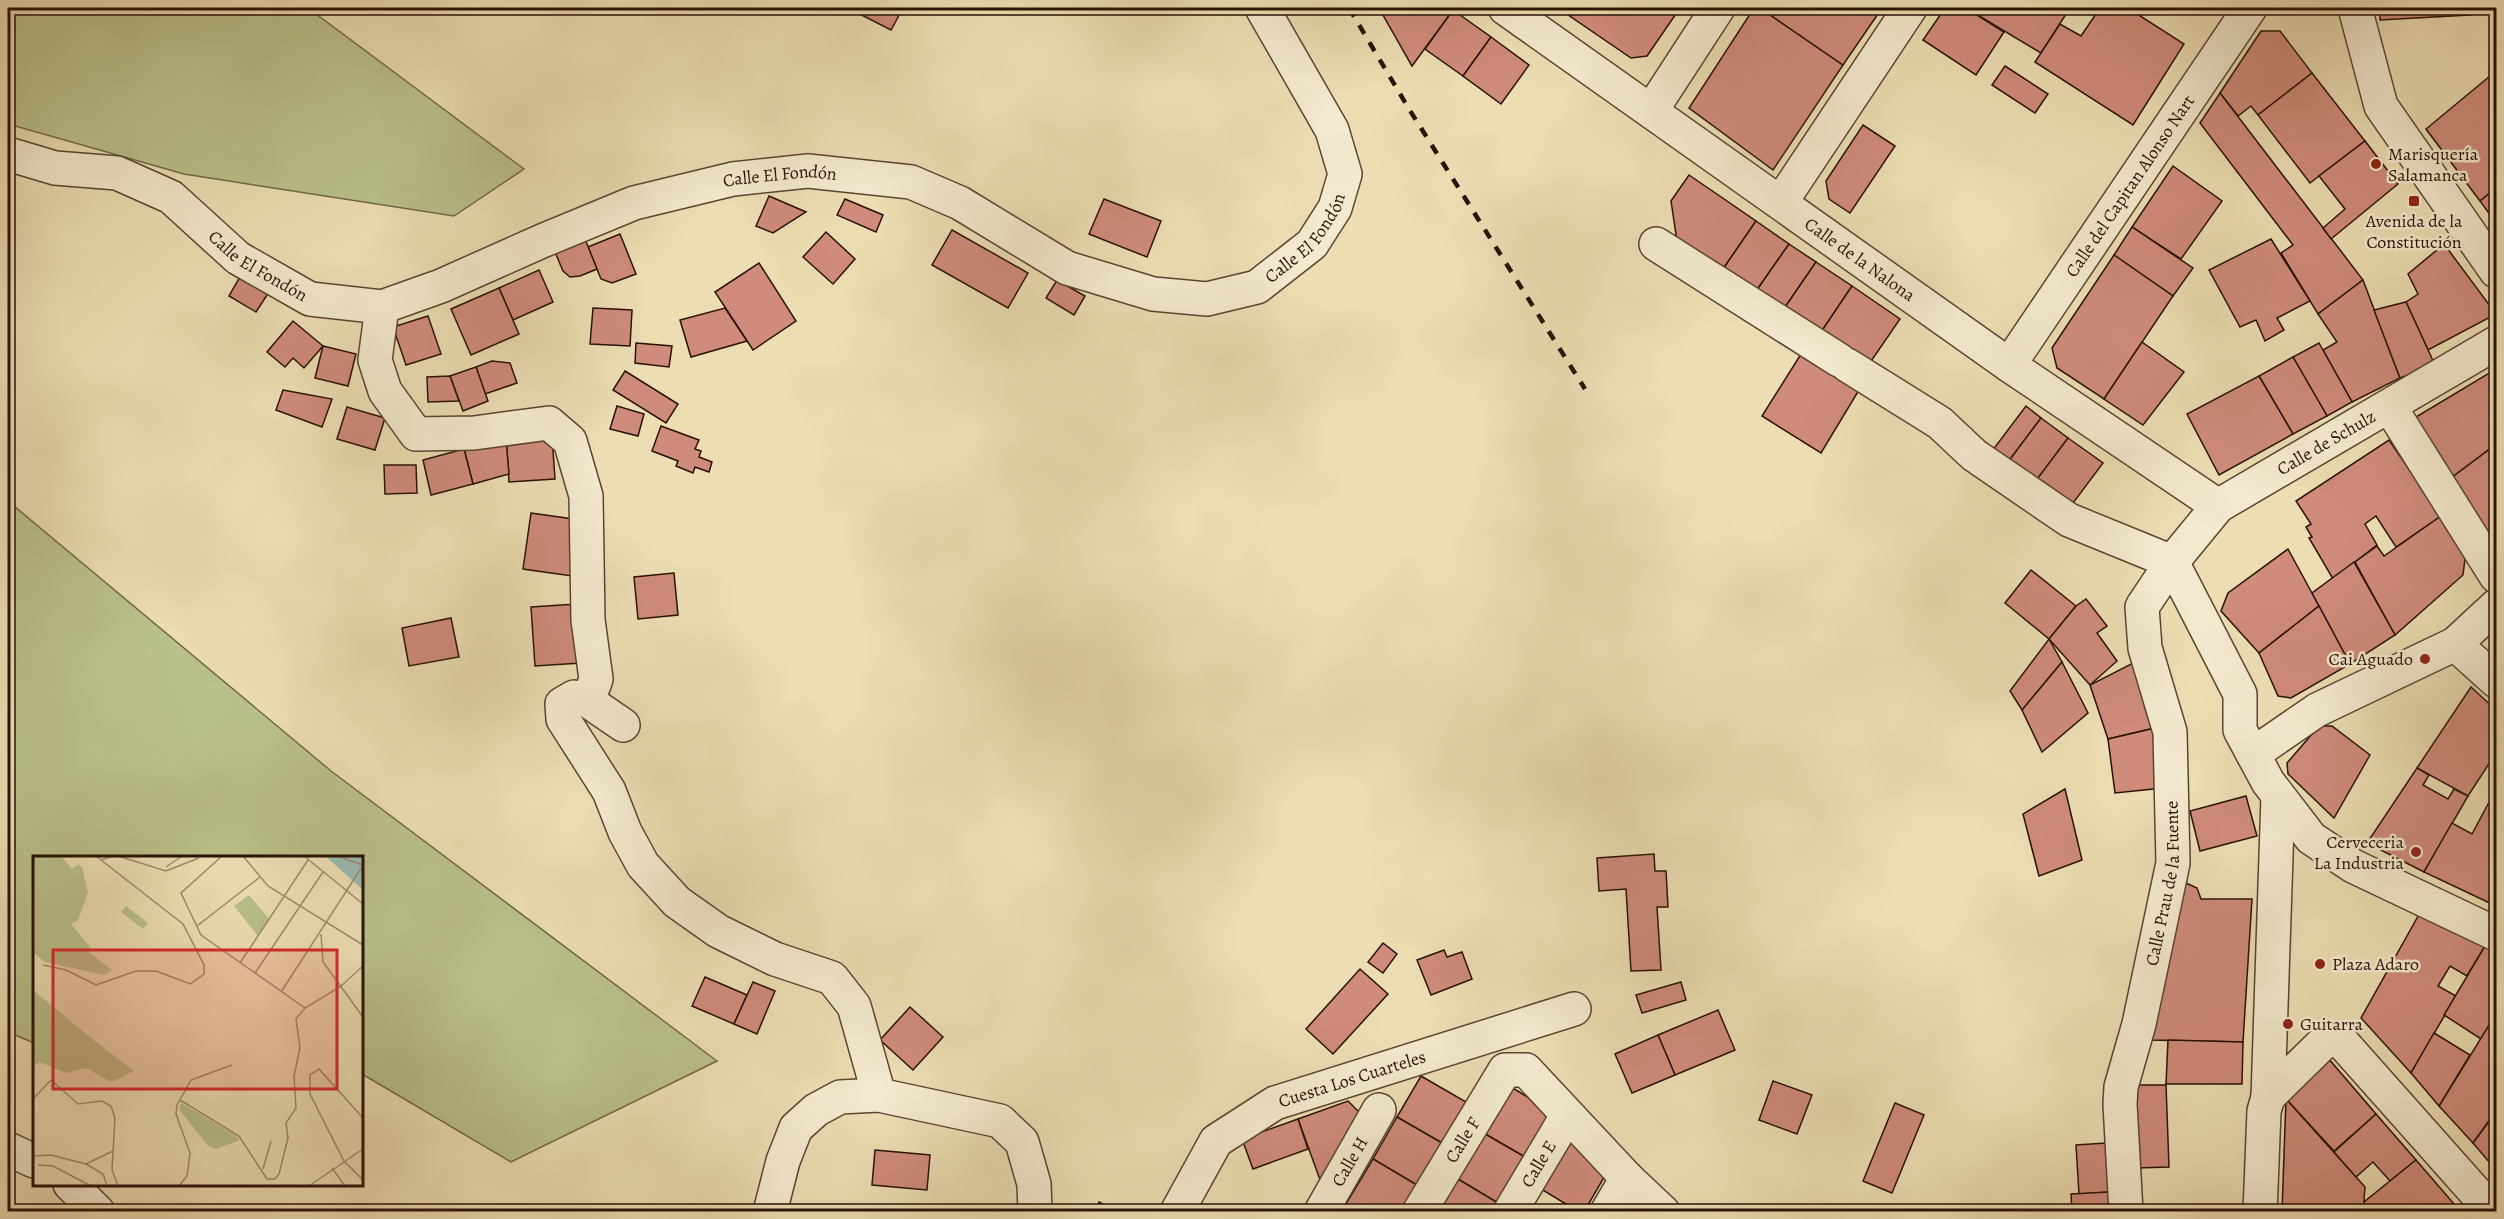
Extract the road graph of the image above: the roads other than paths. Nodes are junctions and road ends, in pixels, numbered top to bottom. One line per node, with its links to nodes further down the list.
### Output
1 (1262, 8): 12 (street, Calle El Fondón)
2 (1505, 8): 7 (street, Calle de la Nalona)
3 (1718, 8): 7 (street)
4 (1910, 8): 9 (street)
5 (2250, 8): 14 (street, Calle del Capitan Alonso Nart)
6 (2355, 8): 11 (street)
7 (1651, 111): 9 (street, Calle de la Nalona)
8 (8, 154): 12 (street, Calle El Fondón)
9 (1781, 202): 14 (street, Calle de la Nalona)
10 (1656, 244): 17 (street)
11 (2496, 271)
12 (382, 307): 22 (street)
13 (2496, 344): 15 (street, Calle de Schulz)
14 (2009, 365): 16 (street, Calle de la Nalona)
15 (2390, 407): 16 (street, Calle de Schulz); 18 (street)
16 (2218, 506): 17 (street, Calle de Schulz)
17 (2172, 562): 24 (street); 44 (street, Calle Prau de la Fuente)
18 (2496, 576)
19 (2496, 606): 20 (street)
20 (2455, 644): 21 (street); 24 (street)
21 (2496, 681)
22 (588, 701): 23 (street); 27 (street)
23 (623, 725)
24 (2266, 777): 25 (street); 28 (street)
25 (2496, 934)
26 (1574, 1010): 38 (street, Cuesta Los Cuarteles)
27 (879, 1095): 36 (street); 37 (street)
28 (2268, 1097): 45 (street); 46 (street)
29 (1379, 1110): 39 (street, Calle H)
30 (1567, 1116): 33 (street); 40 (street, Calle F); 41 (street, Calle E)
31 (8, 1149): 32 (street)
32 (33, 1160)
33 (1627, 1178): 42 (street); 43 (street)
34 (71, 1186): 35 (street)
35 (98, 1212)
36 (770, 1212)
37 (1035, 1212)
38 (1177, 1212)
39 (1321, 1212)
40 (1419, 1212)
41 (1510, 1212)
42 (1607, 1212)
43 (1664, 1212)
44 (2126, 1212)
45 (2260, 1212)
46 (2493, 1212)

